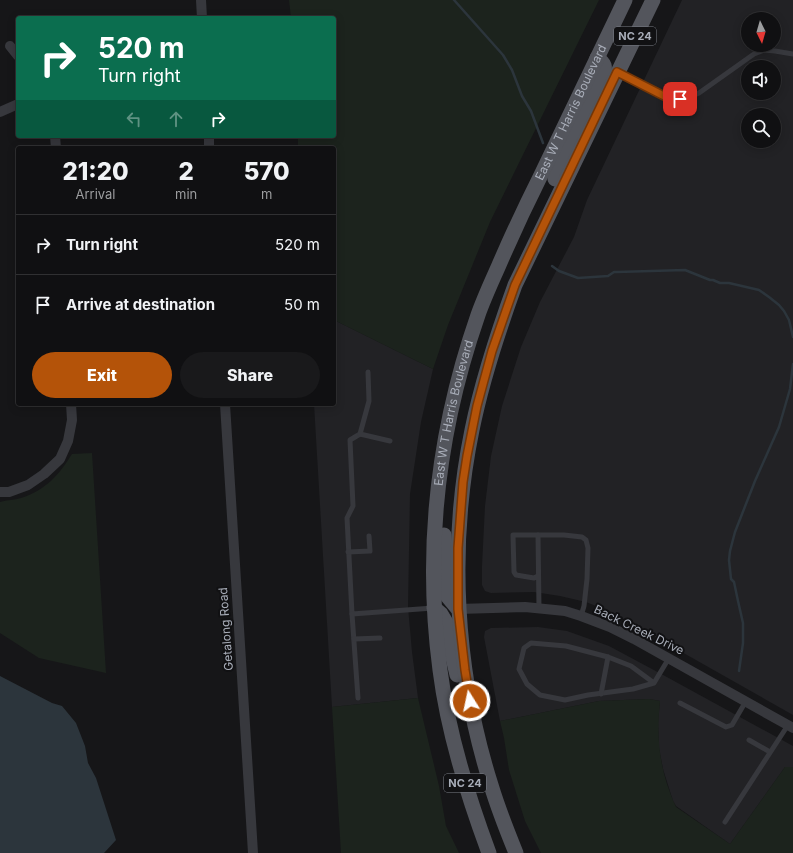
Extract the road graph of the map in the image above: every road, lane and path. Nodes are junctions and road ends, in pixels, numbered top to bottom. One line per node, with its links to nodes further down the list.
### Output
1 (200, 0): 4 (street)
2 (625, 0): 8 (main road, East W T Harris Boulevard / NC 24)
3 (653, 0): 9 (main road, East W T Harris Boulevard / NC 24)
4 (202, 16)
5 (10, 46): 6 (street)
6 (16, 54)
7 (793, 54): 9 (lane)
8 (597, 58): 12 (main road); 16 (main road, East W T Harris Boulevard / NC 24)
9 (617, 72): 12 (main road, East W T Harris Boulevard / NC 24)
10 (16, 105): 11 (street)
11 (0, 112)
12 (534, 246): 24 (main road, East W T Harris Boulevard / NC 24)
13 (368, 372): 17 (lane)
14 (72, 406): 19 (street)
15 (225, 406): 42 (street, Getalong Road)
16 (446, 432): 24 (main road); 24 (main road, East W T Harris Boulevard / NC 24)
17 (360, 434): 18 (lane); 22 (lane)
18 (390, 441)
19 (0, 492)
20 (538, 535): 23 (lane); 23 (lane); 27 (lane)
21 (369, 536): 22 (lane)
22 (348, 552): 26 (lane)
23 (538, 576): 25 (lane)
24 (448, 608): 25 (street, Back Creek Drive); 26 (lane); 40 (main road, East W T Harris Boulevard / NC 24); 40 (main road); 43 (main road, East W T Harris Boulevard / NC 24)
25 (539, 608): 27 (street, Back Creek Drive)
26 (352, 614): 29 (lane)
27 (581, 616): 31 (street, Back Creek Drive)
28 (380, 638): 29 (lane)
29 (354, 639): 34 (lane)
30 (608, 657): 32 (lane); 33 (lane); 33 (lane)
31 (669, 658): 32 (lane); 35 (street, Back Creek Drive)
32 (654, 683): 33 (lane)
33 (601, 694)
34 (358, 698)
35 (746, 701): 36 (lane); 37 (street, Back Creek Drive)
36 (680, 703)
37 (791, 726): 39 (lane)
38 (749, 740): 39 (lane)
39 (770, 752): 41 (lane)
40 (482, 754): 44 (main road, East W T Harris Boulevard / NC 24)
41 (725, 822)
42 (253, 853)
43 (489, 853)
44 (516, 853)

